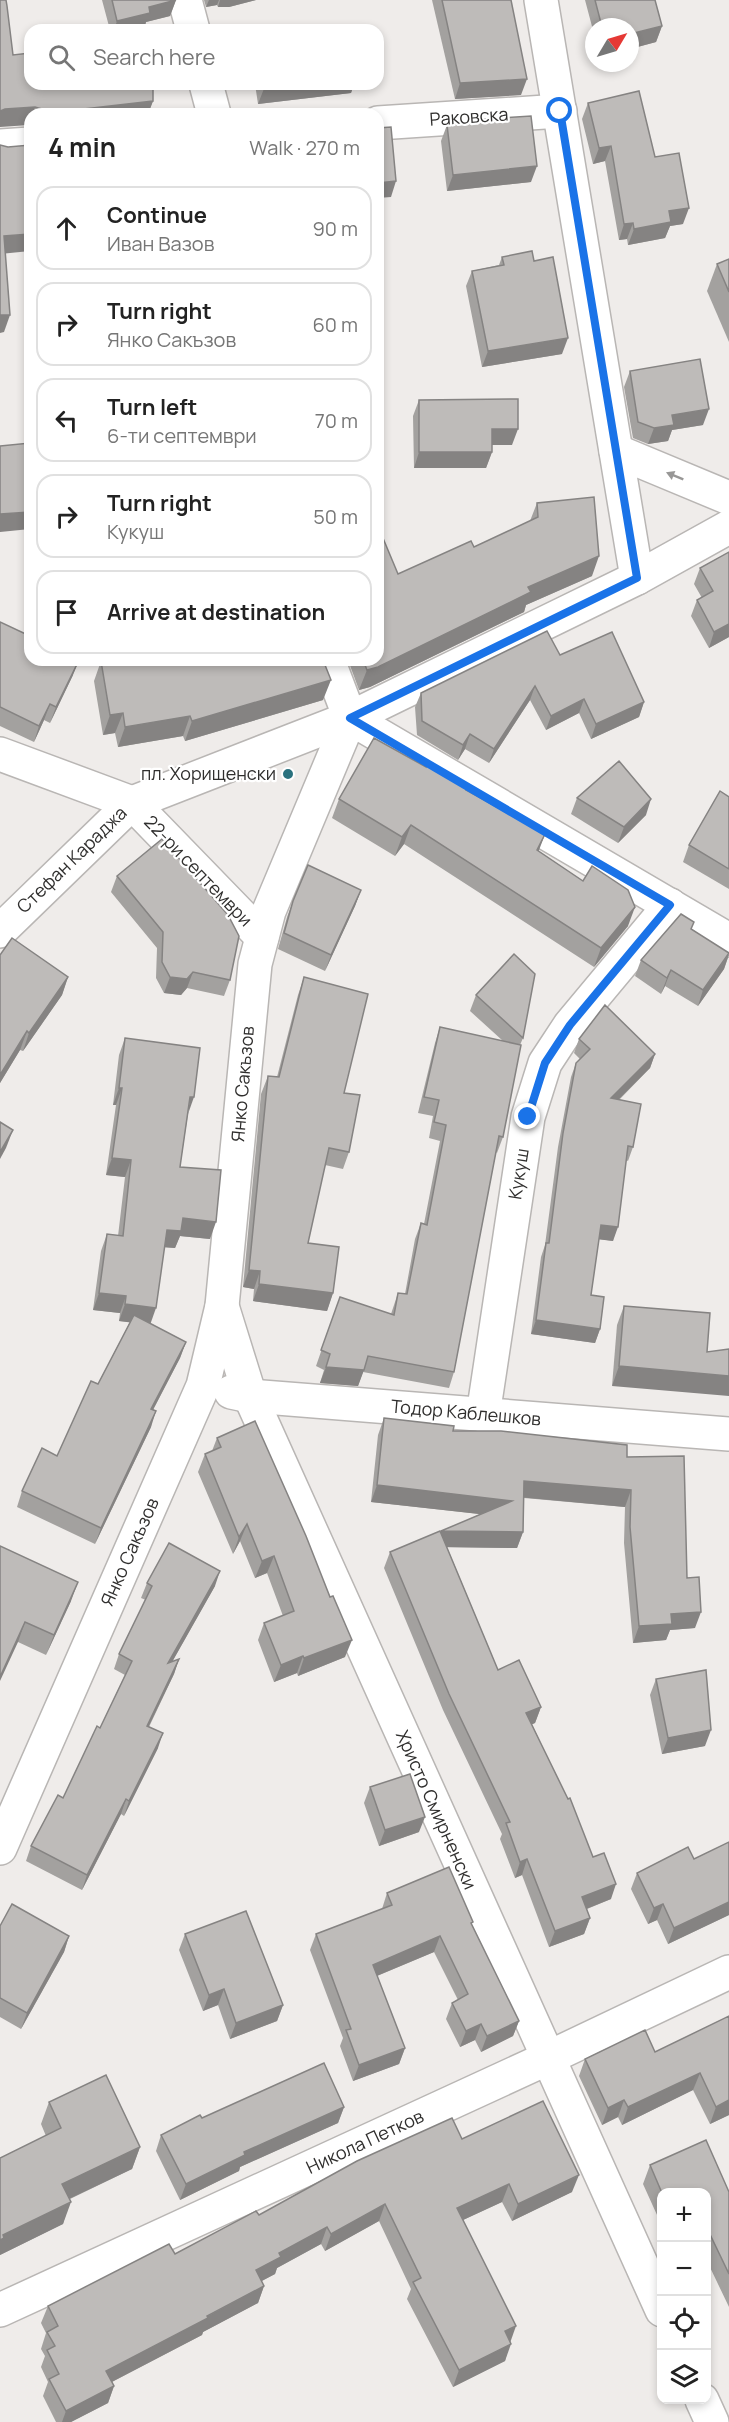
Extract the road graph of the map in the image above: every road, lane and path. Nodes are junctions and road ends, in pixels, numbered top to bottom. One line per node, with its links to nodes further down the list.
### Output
1 (185, 0): 3 (street)
2 (541, 0): 6 (street)
3 (191, 24)
4 (208, 90): 5 (street)
5 (212, 108)
6 (560, 111): 7 (street, Раковска); 10 (street)
7 (384, 123)
8 (24, 144): 9 (street)
9 (0, 146)
10 (616, 451): 11 (street, one-way to 10); 13 (street)
11 (729, 498)
12 (729, 527): 13 (street)
13 (637, 578): 15 (street)
14 (330, 666): 15 (street)
15 (350, 718): 17 (street, Стефан Караджа); 18 (street); 20 (street, Янко Сакъзов)
16 (0, 754): 17 (street, 22-ри септември)
17 (132, 802): 19 (street, Стефан Караджа); 20 (street, 22-ри септември)
18 (670, 905): 21 (street); 25 (street, Кукуш)
19 (0, 931)
20 (262, 937): 22 (street, Янко Сакъзов)
21 (729, 940)
22 (222, 1306): 23 (street, Янко Сакъзов); 24 (street, Христо Смирненски)
23 (203, 1386): 24 (street, Тодор Каблешков); 27 (street, Янко Сакъзов)
24 (250, 1396): 25 (street, Тодор Каблешков); 29 (street, Христо Смирненски)
25 (483, 1415): 26 (street, Тодор Каблешков)
26 (729, 1434)
27 (0, 1848)
28 (729, 1972): 29 (street, Никола Петков)
29 (548, 2058): 30 (street, Христо Смирненски); 31 (street, Никола Петков)
30 (657, 2299)
31 (0, 2310)
32 (704, 2404): 33 (street)
33 (712, 2422)

